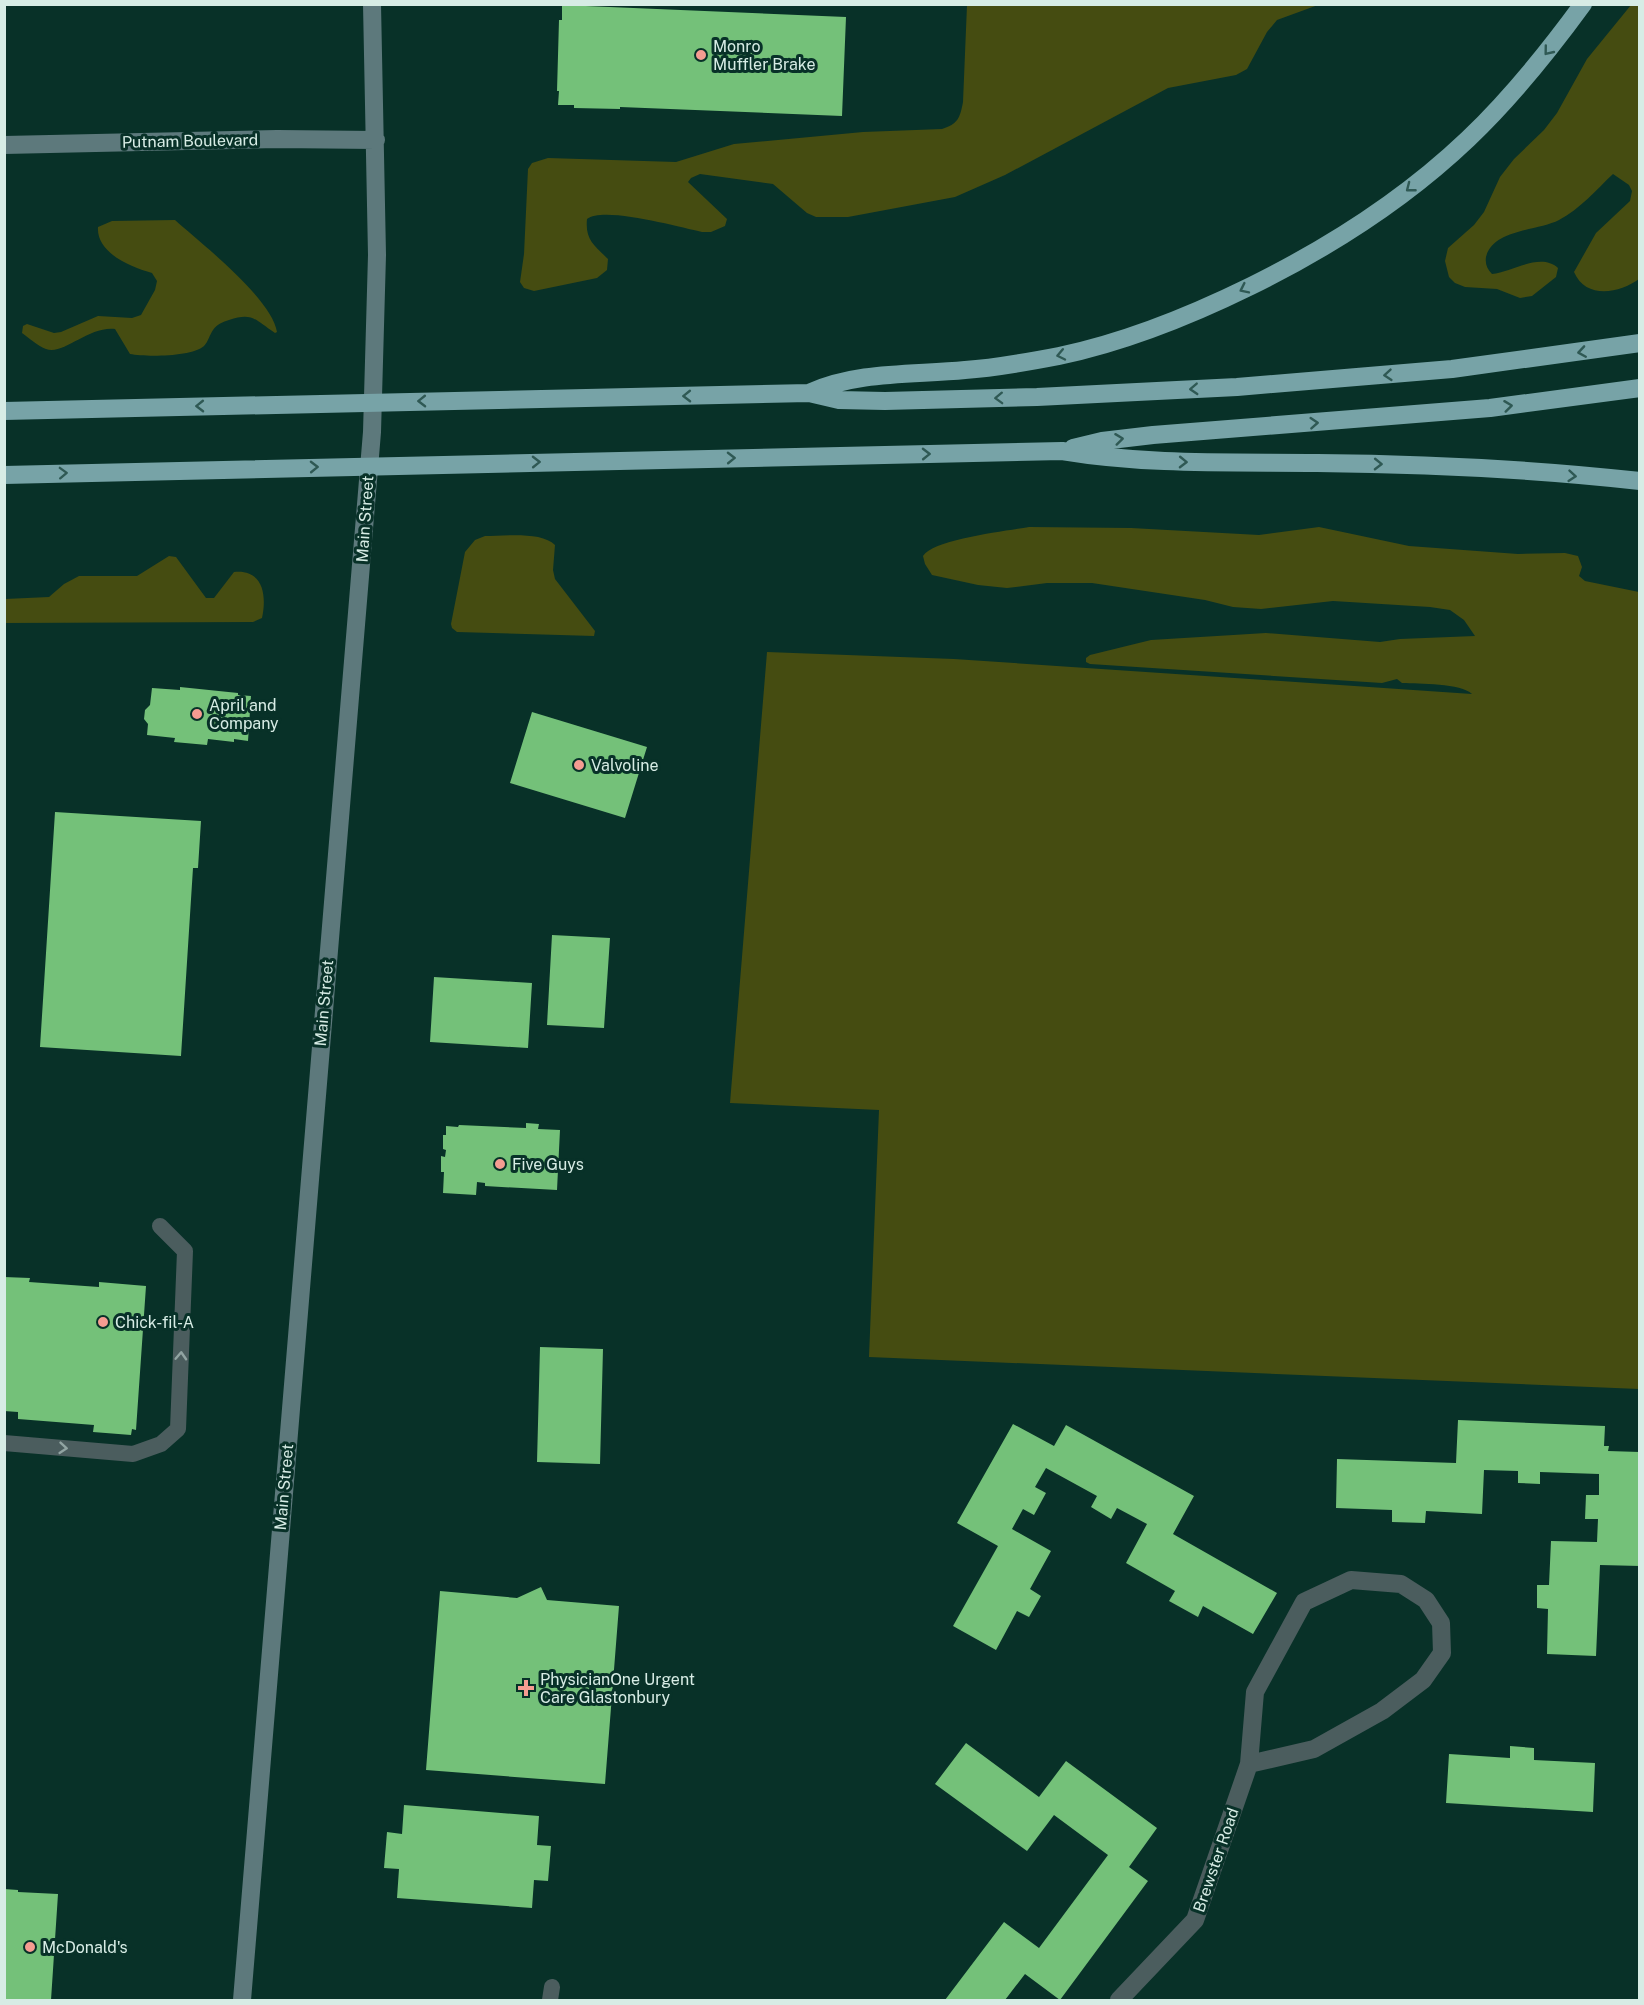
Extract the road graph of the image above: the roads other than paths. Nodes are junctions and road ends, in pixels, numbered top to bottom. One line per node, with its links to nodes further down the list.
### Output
1 (372, 4): 3 (main road, Main Street)
2 (1583, 4): 7 (highway, one-way to 7)
3 (376, 140): 4 (main road, Putnam Boulevard); 15 (main road, Main Street)
4 (4, 145)
5 (1640, 343): 7 (highway, one-way to 7)
6 (1640, 388): 9 (highway, one-way to 6)
7 (809, 393): 8 (highway, one-way to 8)
8 (4, 411)
9 (1062, 451): 10 (highway, one-way to 9); 11 (highway, one-way to 11)
10 (4, 475)
11 (1640, 481)
12 (160, 1226): 13 (lane, one-way to 12)
13 (4, 1443)
14 (1249, 1764): 14 (street, Brewster Road); 16 (street, Brewster Road)
15 (242, 2001)
16 (1119, 2001)

